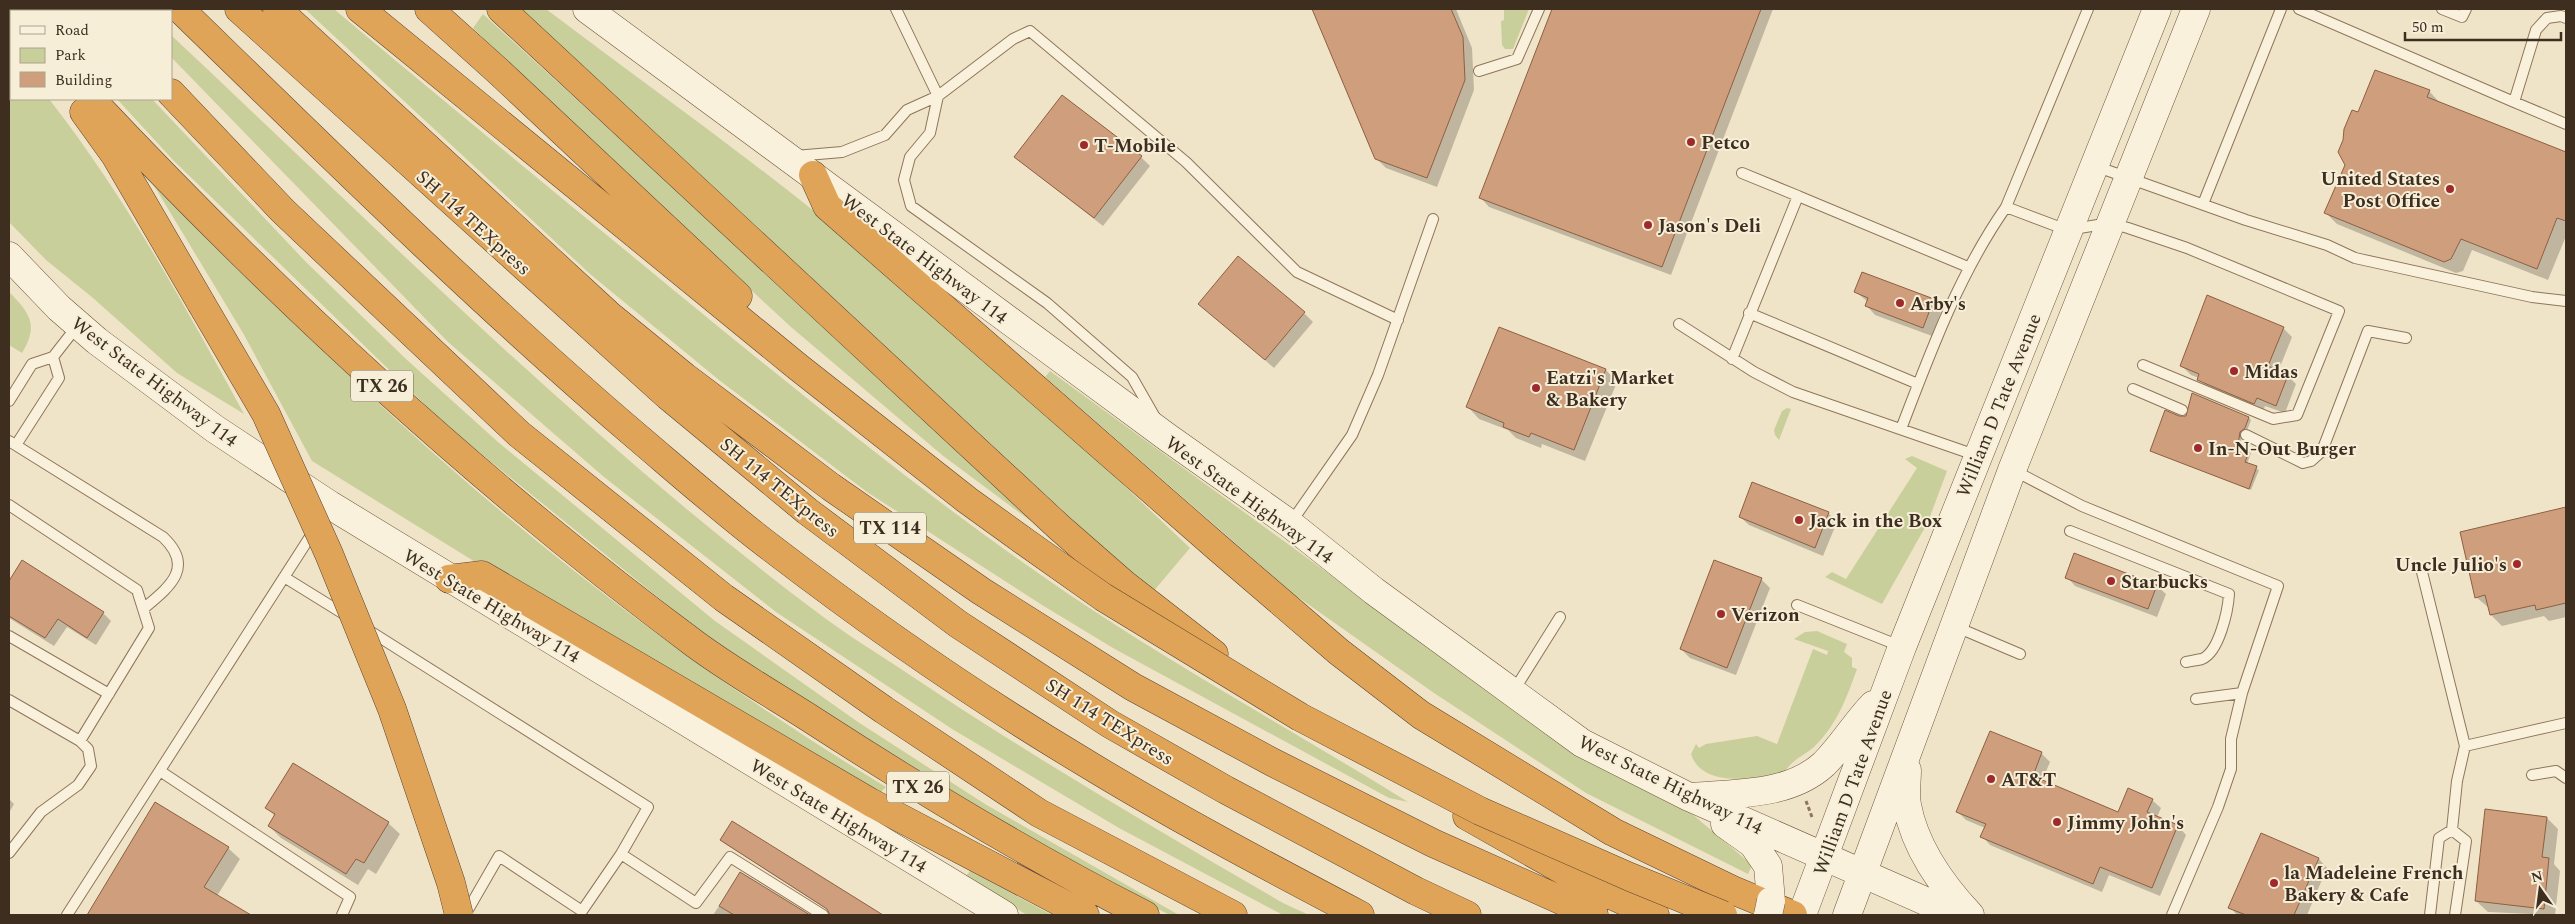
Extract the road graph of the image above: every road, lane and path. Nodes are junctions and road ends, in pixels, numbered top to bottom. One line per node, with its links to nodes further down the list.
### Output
1 (180, 9): 104 (highway)
2 (239, 9): 105 (highway, SH 114 TEXpress)
3 (277, 9): 106 (highway, TX 114)
4 (360, 9): 44 (highway)
5 (428, 9): 44 (highway)
6 (500, 9): 107 (highway)
7 (587, 9): 25 (main road, West State Highway 114)
8 (896, 9): 20 (lane)
9 (1539, 9): 18 (lane)
10 (2088, 9): 32 (lane)
11 (2157, 9): 26 (main road, William D Tate Avenue)
12 (2196, 9): 29 (main road, William D Tate Avenue)
13 (2281, 9): 31 (lane)
14 (2299, 9): 23 (lane)
15 (2442, 9): 16 (lane)
16 (2466, 9)
17 (2566, 18): 23 (lane)
18 (1479, 71)
19 (172, 94): 103 (highway)
20 (938, 96): 25 (lane); 40 (lane); 54 (lane)
21 (76, 100): 97 (highway, bridge)
22 (92, 100): 102 (highway, TX 26)
23 (2514, 102): 24 (lane)
24 (2566, 124)
25 (786, 157): 28 (main road, West State Highway 114)
26 (2094, 166): 29 (lane); 35 (main road, William D Tate Avenue)
27 (1742, 173): 30 (lane)
28 (813, 175): 54 (main road, West State Highway 114); 94 (highway)
29 (2130, 179): 31 (lane); 34 (main road, William D Tate Avenue)
30 (1798, 196): 37 (lane); 39 (lane)
31 (2203, 204): 38 (lane)
32 (2006, 207): 35 (lane); 37 (lane)
33 (1433, 219): 40 (lane)
34 (2110, 223): 35 (lane); 47 (lane); 57 (main road, William D Tate Avenue)
35 (2068, 230): 56 (main road, William D Tate Avenue)
36 (9, 256): 41 (main road, West State Highway 114)
37 (1968, 267): 48 (lane)
38 (2566, 301)
39 (1750, 313): 46 (lane); 48 (lane)
40 (1398, 320): 60 (lane)
41 (78, 324): 45 (lane); 58 (main road, West State Highway 114)
42 (1679, 324): 46 (lane)
43 (2406, 338): 53 (lane)
44 (765, 339): 108 (highway, bridge)
45 (53, 357): 50 (lane); 55 (lane)
46 (1732, 359): 52 (lane)
47 (2142, 365)
48 (1918, 384): 52 (lane)
49 (2133, 389): 51 (lane)
50 (9, 401)
51 (2182, 410)
52 (1900, 429): 56 (lane)
53 (2246, 435)
54 (1167, 437): 60 (main road, West State Highway 114)
55 (11, 442): 66 (lane)
56 (1978, 456): 57 (main road); 70 (main road, William D Tate Avenue)
57 (2012, 470): 68 (main road, William D Tate Avenue); 75 (lane)
58 (330, 505): 63 (lane); 64 (main road, West State Highway 114)
59 (9, 506): 66 (lane)
60 (1290, 524): 74 (main road, West State Highway 114)
61 (2070, 531): 72 (lane)
62 (2422, 572): 81 (lane)
63 (284, 577): 83 (lane); 91 (lane)
64 (449, 579): 100 (main road, West State Highway 114); 101 (highway)
65 (1797, 605): 70 (lane)
66 (143, 609): 76 (lane)
67 (1560, 617): 74 (lane)
68 (1953, 625): 71 (lane); 82 (main road, William D Tate Avenue)
69 (9, 636): 76 (lane)
70 (1902, 647): 73 (main road, William D Tate Avenue)
71 (2020, 654)
72 (2186, 662)
73 (1885, 691): 86 (main road); 92 (main road, William D Tate Avenue)
74 (1513, 692): 86 (main road, West State Highway 114)
75 (2242, 693): 77 (lane); 112 (lane)
76 (109, 694): 80 (lane)
77 (2196, 699)
78 (9, 700): 80 (lane)
79 (2566, 723): 81 (lane)
80 (80, 741): 90 (lane)
81 (2465, 746): 89 (lane)
82 (1906, 754): 93 (main road, William D Tate Avenue); 111 (main road)
83 (160, 771): 95 (lane); 96 (lane)
84 (2532, 774): 85 (lane)
85 (2566, 778)
86 (1689, 797): 92 (main road, West State Highway 114); 94 (main road)
87 (1805, 799): 88 (path)
88 (1814, 822)
89 (2452, 830): 113 (lane); 114 (lane)
90 (9, 853)
91 (621, 854): 98 (lane); 99 (lane)
92 (1824, 857): 93 (main road, West State Highway 114); 94 (main road, William D Tate Avenue)
93 (1863, 876): 109 (main road, William D Tate Avenue); 110 (main road, West State Highway 114)
94 (1788, 911)
95 (67, 915)
96 (342, 915)
97 (459, 915)
98 (465, 915)
99 (823, 915)
100 (1004, 915)
101 (1085, 915)
102 (1145, 915)
103 (1233, 915)
104 (1360, 915)
105 (1467, 915)
106 (1594, 915)
107 (1655, 915)
108 (1723, 915)
109 (1847, 915)
110 (1957, 915)
111 (1970, 915)
112 (2172, 915)
113 (2430, 915)
114 (2455, 915)

